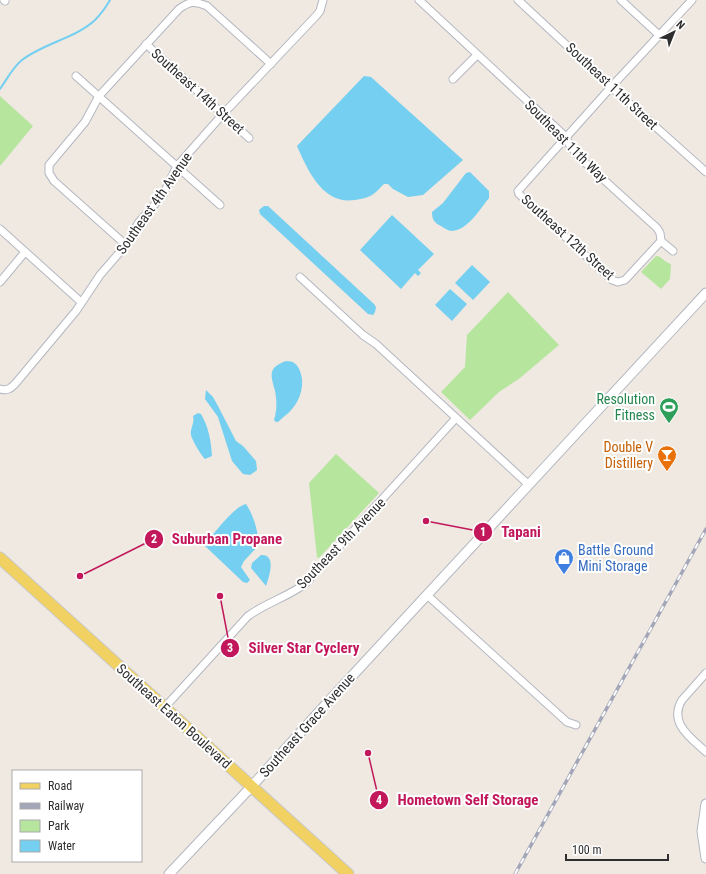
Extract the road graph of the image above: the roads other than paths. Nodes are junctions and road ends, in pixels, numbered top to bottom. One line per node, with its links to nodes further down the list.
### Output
1 (322, 0): 9 (street, Southeast 4th Avenue)
2 (419, 0): 8 (street, Southeast 11th Way)
3 (518, 0): 12 (street, Southeast 11th Street)
4 (621, 0): 6 (street)
5 (692, 0): 6 (street)
6 (659, 35): 12 (street)
7 (146, 44): 9 (street); 13 (street); 14 (street, Southeast 14th Street)
8 (477, 55): 11 (street); 15 (street, Southeast 11th Way)
9 (271, 64): 14 (street, Southeast 4th Avenue)
10 (76, 76): 13 (street)
11 (453, 79)
12 (612, 86): 15 (street); 18 (street, Southeast 11th Street)
13 (99, 96): 17 (street); 22 (street)
14 (223, 114): 16 (street, Southeast 14th Street); 17 (street, Southeast 4th Avenue)
15 (566, 137): 21 (street, Southeast 11th Way); 21 (street, Southeast 12th Street)
16 (249, 138)
17 (177, 166): 19 (street); 22 (street, Southeast 4th Avenue)
18 (706, 172)
19 (220, 205)
20 (0, 229): 24 (street)
21 (661, 241): 23 (street, Southeast 11th Way)
22 (126, 245): 28 (street, Southeast 4th Avenue)
23 (673, 251)
24 (25, 252): 26 (street); 28 (street)
25 (300, 277): 30 (street)
26 (0, 282)
27 (706, 293): 31 (street, Southeast Grace Avenue)
28 (81, 302): 29 (street, Southeast 4th Avenue)
29 (2, 390)
30 (456, 418): 31 (street); 35 (street, Southeast 9th Avenue)
31 (529, 485): 33 (street, Southeast Grace Avenue)
32 (0, 558): 35 (main road, Southeast Eaton Boulevard)
33 (427, 595): 36 (street); 38 (street, Southeast Grace Avenue)
34 (706, 673): 37 (street)
35 (165, 707): 38 (main road, Southeast Eaton Boulevard)
36 (576, 725)
37 (706, 752)
38 (252, 786): 41 (street, Southeast Grace Avenue); 42 (main road, Southeast Eaton Boulevard)
39 (706, 804): 40 (street)
40 (706, 858)
41 (169, 874)
42 (348, 874)

